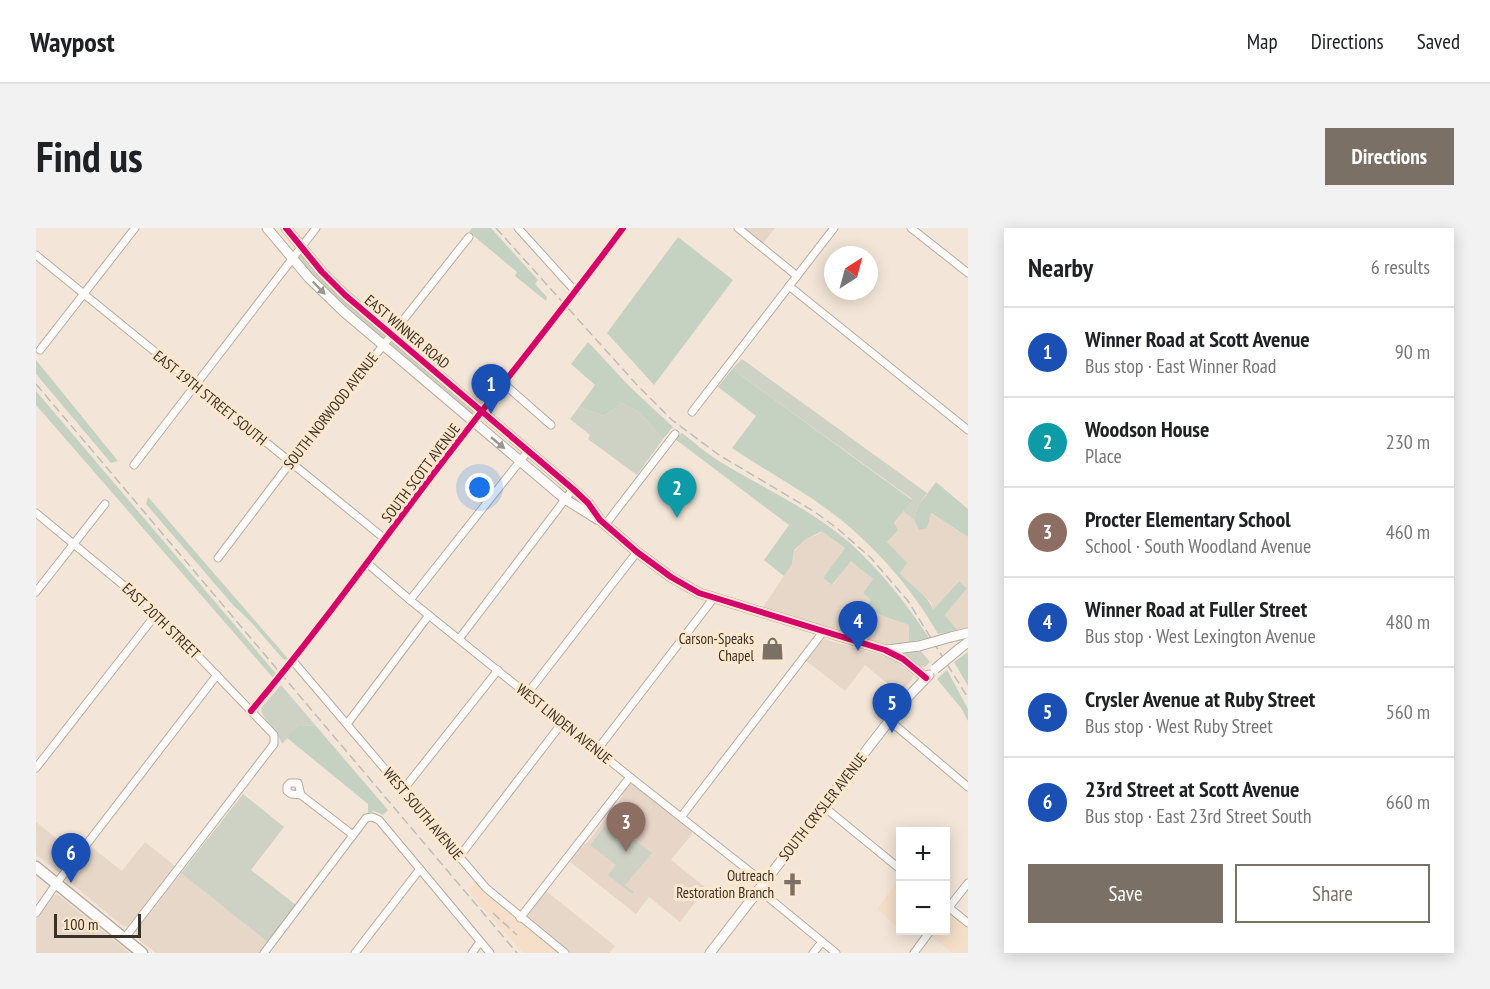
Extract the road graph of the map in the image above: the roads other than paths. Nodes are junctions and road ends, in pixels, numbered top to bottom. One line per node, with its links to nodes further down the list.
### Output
1 (135, 228): 18 (street)
2 (267, 228): 13 (street, EAST WINNER ROAD)
3 (286, 228): 11 (street, EAST WINNER ROAD)
4 (316, 228): 11 (street)
5 (518, 228): 17 (street)
6 (623, 228): 17 (street, SOUTH SCOTT AVENUE)
7 (738, 228): 15 (street)
8 (834, 228): 15 (street)
9 (911, 228): 14 (street)
10 (469, 237): 19 (street, SOUTH NORWOOD AVENUE)
11 (302, 246): 13 (street); 19 (street, EAST WINNER ROAD)
12 (36, 255): 18 (street, EAST 19TH STREET SOUTH)
13 (293, 259): 20 (street, EAST WINNER ROAD, one-way to 20); 23 (street)
14 (968, 273)
15 (797, 276): 16 (street)
16 (789, 286): 25 (street); 28 (street)
17 (576, 292): 22 (street, SOUTH SCOTT AVENUE)
18 (83, 294): 21 (street); 23 (street, EAST 19TH STREET SOUTH)
19 (392, 335): 20 (street, SOUTH NORWOOD AVENUE); 24 (street, EAST WINNER ROAD)
20 (383, 345): 26 (street, EAST WINNER ROAD); 32 (street, SOUTH NORWOOD AVENUE)
21 (40, 350)
22 (504, 384): 24 (street, SOUTH SCOTT AVENUE); 27 (street)
23 (196, 386): 32 (street, EAST 19TH STREET SOUTH); 33 (street)
24 (482, 412): 26 (street, SOUTH SCOTT AVENUE); 30 (street, EAST WINNER ROAD)
25 (692, 412)
26 (474, 422): 31 (street, EAST WINNER ROAD, one-way to 31); 39 (street, SOUTH SCOTT AVENUE)
27 (551, 425)
28 (968, 430)
29 (675, 434): 38 (street)
30 (528, 451): 31 (street); 34 (street, EAST WINNER ROAD)
31 (519, 461): 35 (street, EAST WINNER ROAD); 46 (street)
32 (290, 463): 39 (street, EAST 19TH STREET SOUTH); 42 (street, SOUTH NORWOOD AVENUE)
33 (134, 465)
34 (573, 489): 35 (street); 38 (street, EAST WINNER ROAD)
35 (565, 499): 38 (street, EAST WINNER ROAD); 51 (street)
36 (105, 504): 40 (street)
37 (36, 513): 40 (street, EAST 20TH STREET)
38 (602, 522): 41 (street)
39 (385, 539): 43 (street, SOUTH SCOTT AVENUE)
40 (73, 543): 44 (street); 47 (street, EAST 20TH STREET)
41 (637, 552): 45 (street); 58 (street)
42 (218, 558)
43 (367, 563): 46 (street, WEST LINDEN AVENUE); 54 (street, SOUTH SCOTT AVENUE)
44 (36, 592)
45 (713, 598): 49 (street); 63 (street)
46 (410, 600): 48 (street, WEST LINDEN AVENUE)
47 (157, 613): 56 (street, EAST 20TH STREET); 64 (street)
48 (429, 615): 51 (street, WEST LINDEN AVENUE); 62 (street)
49 (823, 632): 53 (street); 70 (street)
50 (968, 633): 53 (street, bridge)
51 (459, 639): 55 (street, WEST LINDEN AVENUE)
52 (968, 642): 57 (street, SOUTH CRYSLER AVENUE, bridge)
53 (885, 650): 57 (street)
54 (293, 661): 59 (street, SOUTH SCOTT AVENUE); 62 (street, WEST SOUTH AVENUE)
55 (498, 670): 58 (street, WEST LINDEN AVENUE); 67 (street)
56 (217, 675): 59 (street, EAST 20TH STREET); 77 (street)
57 (926, 678): 60 (street, SOUTH CRYSLER AVENUE)
58 (527, 694): 61 (street, WEST LINDEN AVENUE)
59 (251, 711): 85 (street, EAST 20TH STREET)
60 (890, 721): 66 (street); 69 (street, SOUTH CRYSLER AVENUE)
61 (562, 723): 63 (street, WEST LINDEN AVENUE); 72 (street)
62 (347, 724): 67 (street, WEST SOUTH AVENUE)
63 (597, 750): 65 (street, WEST LINDEN AVENUE)
64 (36, 768)
65 (630, 777): 70 (street, WEST LINDEN AVENUE); 82 (street)
66 (968, 787)
67 (403, 790): 72 (street, WEST SOUTH AVENUE)
68 (301, 795): 71 (street)
69 (823, 806): 73 (street); 78 (street, SOUTH CRYSLER AVENUE)
70 (681, 817): 78 (street, WEST LINDEN AVENUE)
71 (353, 835): 75 (street); 89 (street)
72 (459, 857): 82 (street, WEST SOUTH AVENUE)
73 (896, 866)
74 (36, 867): 77 (main road)
75 (420, 869): 86 (street); 90 (street)
76 (968, 883): 79 (street)
77 (56, 884): 81 (street); 85 (main road)
78 (761, 886): 87 (street, WEST LINDEN AVENUE); 94 (street, SOUTH CRYSLER AVENUE)
79 (950, 903)
80 (950, 911): 83 (street)
81 (36, 913)
82 (520, 918): 93 (street, WEST SOUTH AVENUE)
83 (968, 923)
84 (927, 935): 97 (street)
85 (124, 939): 88 (main road)
86 (480, 942): 91 (street); 92 (street)
87 (822, 942): 95 (street); 96 (street, WEST LINDEN AVENUE)
88 (142, 953)
89 (264, 953)
90 (355, 953)
91 (472, 953)
92 (490, 953)
93 (565, 953)
94 (710, 953)
95 (813, 953)
96 (836, 953)
97 (914, 953)

